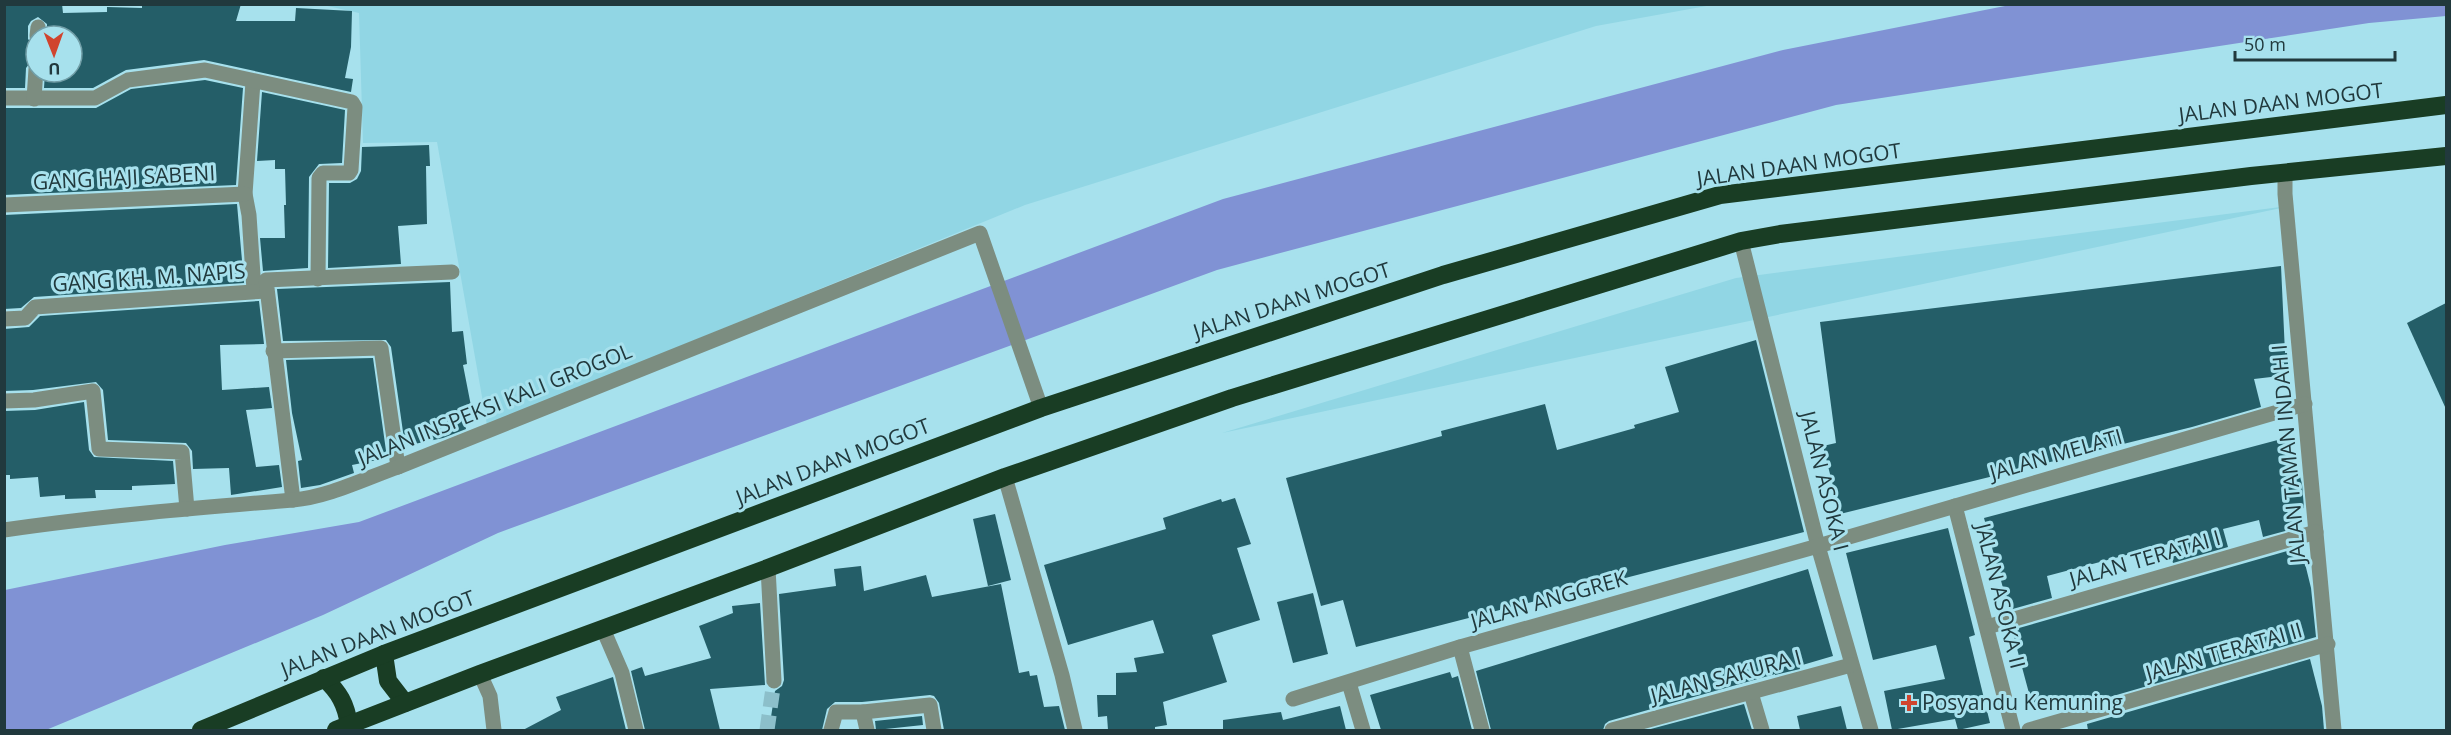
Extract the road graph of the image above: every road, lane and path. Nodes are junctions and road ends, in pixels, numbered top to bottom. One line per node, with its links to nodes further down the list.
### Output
1 (253, 82): 4 (street); 8 (street, GANG HAJI SABENI); 12 (street)
2 (35, 84): 4 (street)
3 (4, 98): 4 (street)
4 (34, 99)
5 (2446, 105): 17 (highway, JALAN DAAN MOGOT)
6 (2446, 156): 7 (highway)
7 (2285, 173): 10 (highway); 18 (street, JALAN TAMAN INDAH I)
8 (245, 194): 9 (street, GANG HAJI SABENI); 13 (street, GANG HAJI SABENI)
9 (4, 205)
10 (1741, 241): 20 (highway); 26 (street, JALAN ASOKA I)
11 (452, 272): 12 (street, GANG KH. M. NAPIS)
12 (318, 279): 13 (street, GANG KH. M. NAPIS)
13 (260, 290): 14 (street, GANG KH. M. NAPIS); 15 (street, GANG KH. M. NAPIS)
14 (4, 319)
15 (273, 351): 19 (street); 21 (street, GANG KH. M. NAPIS)
16 (4, 401): 23 (street)
17 (1039, 401): 19 (street, JALAN INSPEKSI KALI GROGOL); 32 (highway, JALAN DAAN MOGOT)
18 (2305, 404): 22 (street, JALAN MELATI); 25 (street, JALAN TAMAN INDAH I)
19 (398, 467): 21 (street, JALAN INSPEKSI KALI GROGOL)
20 (1005, 477): 27 (highway); 49 (street)
21 (293, 500): 23 (street, JALAN INSPEKSI KALI GROGOL)
22 (1955, 506): 26 (street, JALAN MELATI); 28 (street, JALAN ASOKA II)
23 (187, 509): 24 (street, JALAN INSPEKSI KALI GROGOL)
24 (4, 530)
25 (2316, 532): 28 (street, JALAN TERATAI I); 30 (street, JALAN TAMAN INDAH I)
26 (1818, 546): 31 (street, JALAN ANGGREK); 33 (street, JALAN ASOKA I)
27 (768, 568): 29 (highway); 36 (street)
28 (1987, 627): 55 (street, JALAN ASOKA II)
29 (603, 629): 34 (highway); 45 (street)
30 (2328, 644): 56 (street, JALAN TERATAI II); 57 (street, JALAN TAMAN INDAH I)
31 (1460, 647): 37 (street, JALAN ANGGREK); 51 (street)
32 (384, 654): 35 (highway, JALAN DAAN MOGOT); 40 (highway)
33 (1851, 665): 38 (street, JALAN SAKURA I); 54 (street, JALAN ASOKA I)
34 (480, 674): 40 (highway); 44 (street)
35 (324, 678): 42 (highway); 43 (highway, JALAN DAAN MOGOT)
36 (774, 681)
37 (1349, 683): 39 (street, JALAN ANGGREK); 50 (street)
38 (1751, 693): 52 (street, JALAN SAKURA I); 53 (street)
39 (1293, 699)
40 (405, 703): 42 (highway)
41 (863, 712): 46 (street); 47 (street); 48 (street)
42 (343, 728)
43 (201, 730)
44 (494, 730)
45 (636, 730)
46 (831, 730)
47 (867, 730)
48 (934, 730)
49 (1075, 730)
50 (1363, 730)
51 (1482, 730)
52 (1612, 730)
53 (1762, 730)
54 (1871, 730)
55 (2013, 730)
56 (2029, 730)
57 (2334, 730)

